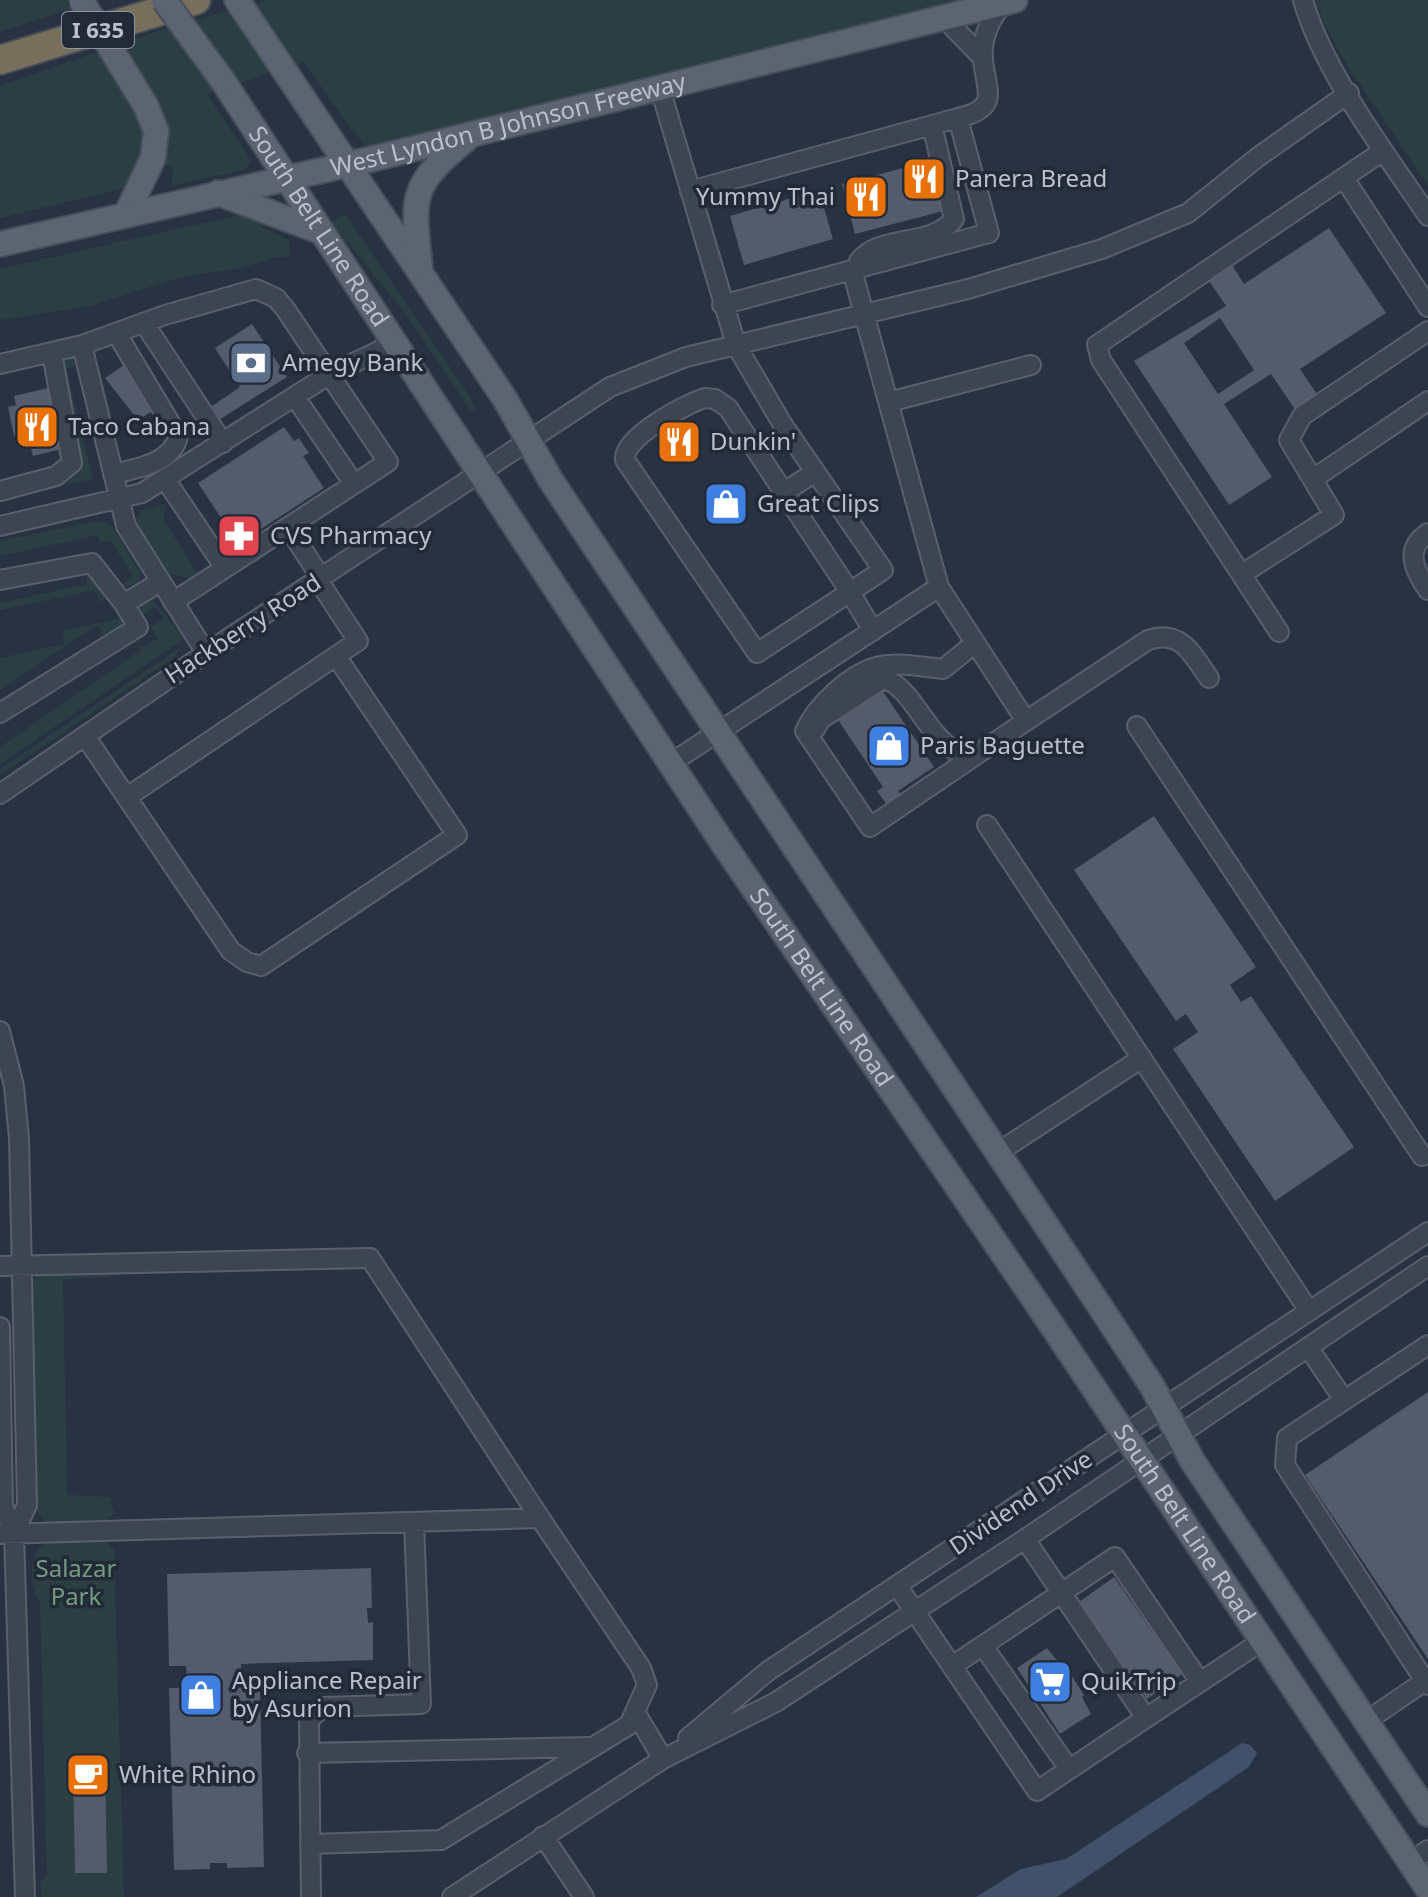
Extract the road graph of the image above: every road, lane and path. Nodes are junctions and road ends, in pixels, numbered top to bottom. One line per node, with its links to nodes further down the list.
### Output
1 (81, 0): 21 (main road, bridge)
2 (164, 0): 17 (main road, South Belt Line Road, bridge)
3 (196, 0): 9 (highway, I 635)
4 (237, 0): 16 (main road, South Belt Line Road)
5 (1303, 0): 11 (street)
6 (1010, 1): 7 (main road, West Lyndon B Johnson Freeway); 8 (street)
7 (944, 18): 8 (street); 10 (main road, West Lyndon B Johnson Freeway)
8 (983, 58): 12 (street)
9 (0, 60)
10 (660, 88): 14 (main road, West Lyndon B Johnson Freeway); 19 (street)
11 (1349, 93): 15 (street); 29 (street, Hackberry Road)
12 (958, 118): 13 (street); 25 (street)
13 (932, 125): 19 (street); 25 (street)
14 (471, 135): 16 (main road, West Lyndon B Johnson Freeway); 26 (main road)
15 (1383, 151): 18 (street); 22 (street)
16 (348, 165): 17 (main road, West Lyndon B Johnson Freeway); 26 (main road, South Belt Line Road)
17 (286, 177): 20 (main road, West Lyndon B Johnson Freeway); 23 (main road, South Belt Line Road)
18 (1344, 178): 28 (street); 58 (street)
19 (690, 191): 27 (street)
20 (218, 193): 21 (main road, West Lyndon B Johnson Freeway); 23 (main road)
21 (126, 215): 24 (main road, West Lyndon B Johnson Freeway)
22 (1428, 216)
23 (322, 232): 33 (main road, South Belt Line Road)
24 (0, 244)
25 (855, 269): 27 (street); 29 (street)
26 (420, 270): 43 (main road, South Belt Line Road)
27 (722, 305): 35 (street)
28 (1428, 307)
29 (864, 314): 35 (street, Hackberry Road); 42 (street)
30 (144, 323): 32 (street); 39 (street); 44 (street)
31 (1428, 331): 49 (street)
32 (117, 334): 34 (street); 47 (street)
33 (391, 338): 39 (street); 45 (main road, South Belt Line Road)
34 (82, 345): 36 (street); 47 (street)
35 (736, 345): 43 (street, Hackberry Road); 46 (street)
36 (52, 353): 37 (street); 51 (street)
37 (0, 364)
38 (1031, 365): 42 (street)
39 (330, 374): 40 (street); 50 (street)
40 (295, 397): 44 (street); 50 (street)
41 (1428, 401): 49 (street)
42 (889, 402): 63 (street)
43 (527, 439): 45 (street, Hackberry Road); 77 (main road, South Belt Line Road)
44 (223, 443): 48 (street)
45 (479, 472): 59 (street, Hackberry Road); 81 (main road, South Belt Line Road)
46 (815, 472): 52 (street); 64 (street)
47 (113, 474): 53 (street)
48 (165, 479): 53 (street); 57 (street)
49 (1313, 479): 58 (street)
50 (354, 484): 55 (street)
51 (0, 490): 54 (street)
52 (783, 493): 64 (street); 64 (street)
53 (119, 501): 54 (street); 62 (street)
54 (4, 526)
55 (288, 527): 57 (street); 59 (street)
56 (1428, 533): 61 (street)
57 (225, 568): 65 (street)
58 (1242, 574): 68 (street)
59 (320, 579): 70 (street, Hackberry Road); 71 (street)
60 (0, 580): 66 (street)
61 (1425, 580)
62 (160, 582): 65 (street); 66 (street)
63 (939, 587): 67 (street); 69 (street)
64 (850, 592): 67 (street)
65 (173, 602): 70 (street)
66 (124, 604): 74 (street)
67 (873, 631): 77 (street)
68 (1279, 632)
69 (974, 644): 72 (street); 75 (street)
70 (206, 653): 78 (street, Hackberry Road)
71 (336, 656): 83 (street); 83 (street)
72 (896, 666): 79 (street); 80 (street)
73 (1209, 678): 75 (street)
74 (0, 713)
75 (1026, 721): 80 (street)
76 (1137, 726): 88 (street)
77 (718, 732): 81 (street); 87 (main road, South Belt Line Road)
78 (85, 736): 82 (street, Hackberry Road); 83 (street)
79 (809, 737): 80 (street); 80 (street)
80 (958, 757)
81 (671, 763): 99 (main road, South Belt Line Road)
82 (0, 794)
83 (127, 797)
84 (987, 825): 86 (street)
85 (0, 1031): 90 (street)
86 (1142, 1058): 87 (street); 93 (street)
87 (997, 1153): 98 (main road, South Belt Line Road)
88 (1422, 1156)
89 (1428, 1232): 93 (street, Dividend Drive)
90 (22, 1265): 91 (street); 102 (street); 104 (street)
91 (0, 1266)
92 (1428, 1266): 96 (street, Dividend Drive)
93 (1309, 1311): 98 (street, Dividend Drive)
94 (0, 1327): 104 (street)
95 (1428, 1345): 97 (street)
96 (1308, 1347): 97 (street); 100 (street, Dividend Drive)
97 (1344, 1400): 113 (street)
98 (1163, 1407): 99 (street, Dividend Drive); 100 (main road, South Belt Line Road)
99 (1123, 1434): 101 (main road, South Belt Line Road); 106 (street, Dividend Drive)
100 (1178, 1434): 101 (street, Dividend Drive); 116 (main road, South Belt Line Road)
101 (1140, 1460): 105 (street, Dividend Drive); 109 (main road, South Belt Line Road)
102 (540, 1518): 103 (street); 114 (street)
103 (414, 1523): 104 (street); 118 (street)
104 (7, 1533): 126 (street)
105 (1025, 1539): 107 (street); 108 (street, Dividend Drive)
106 (898, 1587): 108 (street); 119 (street, Dividend Drive)
107 (1061, 1593): 110 (street); 112 (street); 115 (street)
108 (914, 1611): 111 (street); 119 (street, Dividend Drive)
109 (1262, 1641): 112 (street); 124 (main road, South Belt Line Road)
110 (983, 1646): 111 (street); 120 (street)
111 (952, 1666): 120 (street)
112 (1200, 1682): 115 (street)
113 (1427, 1683): 116 (street)
114 (635, 1712): 117 (street); 119 (street)
115 (1146, 1718): 120 (street)
116 (1365, 1722): 121 (main road, South Belt Line Road)
117 (593, 1747): 118 (street); 123 (street)
118 (307, 1753): 123 (street)
119 (663, 1759): 122 (street, Dividend Drive)
120 (1069, 1769)
121 (1428, 1814)
122 (543, 1836): 128 (street, Dividend Drive); 129 (street)
123 (310, 1844): 127 (street)
124 (1419, 1856): 125 (main road, South Belt Line Road)
125 (1428, 1889)
126 (25, 1897)
127 (311, 1897)
128 (452, 1897)
129 (584, 1897)

